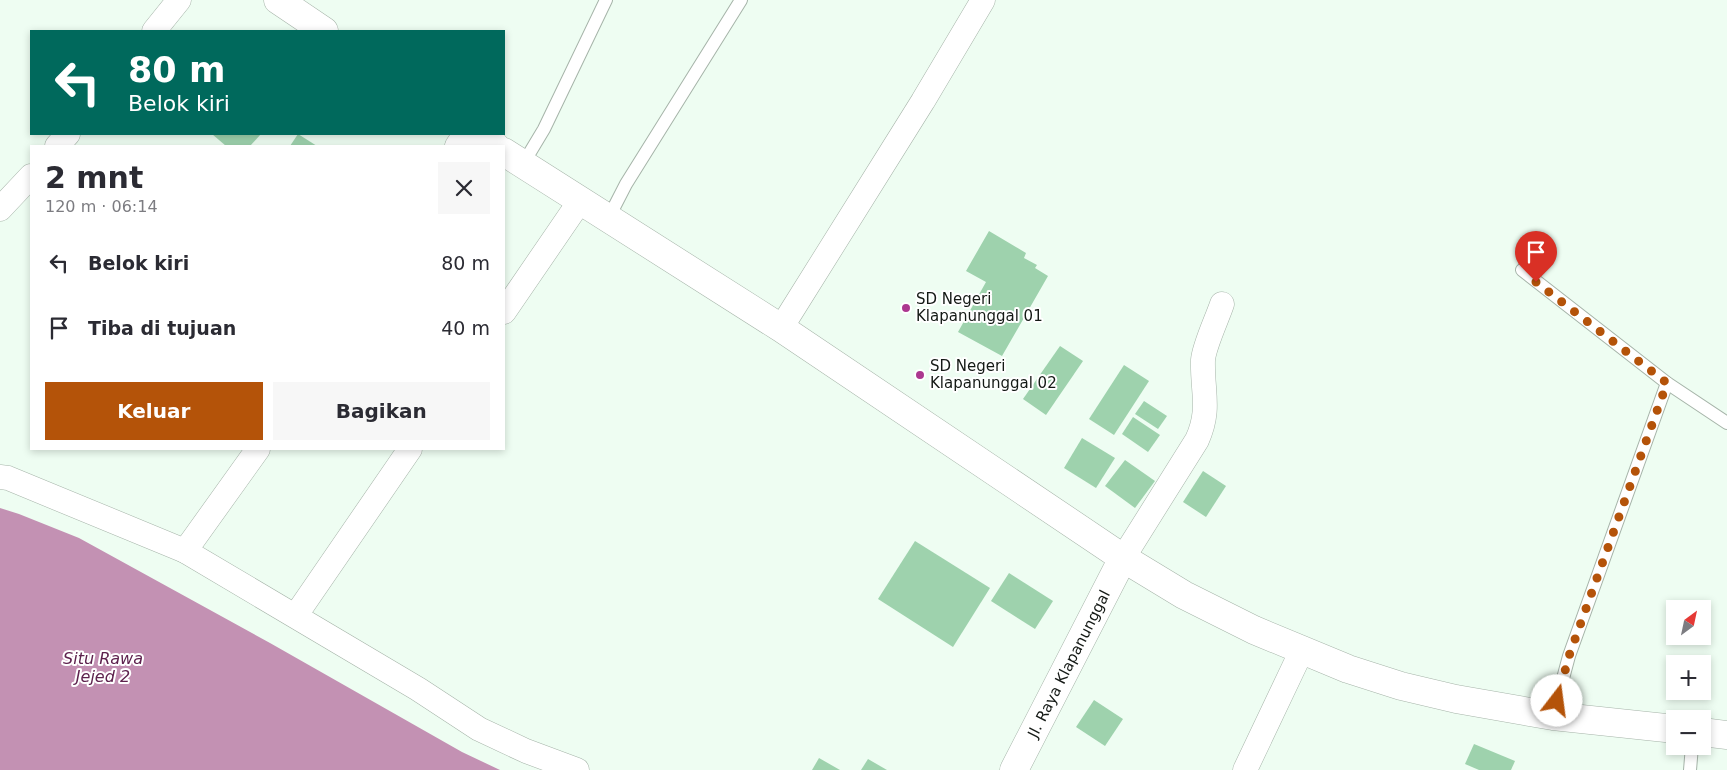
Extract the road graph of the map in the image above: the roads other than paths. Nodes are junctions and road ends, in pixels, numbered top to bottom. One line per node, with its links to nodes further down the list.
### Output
1 (179, 0): 6 (street)
2 (278, 0): 7 (main road)
3 (606, 0): 12 (lane)
4 (741, 0): 16 (lane)
5 (984, 0): 20 (street)
6 (155, 30)
7 (323, 30)
8 (67, 135): 10 (street)
9 (476, 135): 11 (main road)
10 (58, 145)
11 (493, 145)
12 (514, 158): 14 (main road)
13 (30, 177): 15 (street)
14 (580, 201): 16 (main road); 19 (street)
15 (0, 209)
16 (608, 218): 20 (main road)
17 (1522, 270): 21 (lane)
18 (1222, 304): 27 (street)
19 (505, 311)
20 (781, 328): 27 (main road)
21 (1667, 383): 22 (lane); 30 (lane)
22 (1727, 423)
23 (257, 450): 26 (street)
24 (409, 450): 28 (street)
25 (0, 477): 26 (street)
26 (185, 551): 28 (street)
27 (1123, 558): 29 (main road); 36 (main road, Jl. Raya Klapanunggal)
28 (296, 615): 35 (street)
29 (1302, 650): 30 (main road); 37 (street)
30 (1553, 716): 31 (main road)
31 (1666, 728)
32 (1711, 733): 33 (main road)
33 (1727, 735)
34 (1691, 755): 38 (lane)
35 (577, 770)
36 (1014, 770)
37 (1245, 770)
38 (1690, 770)

